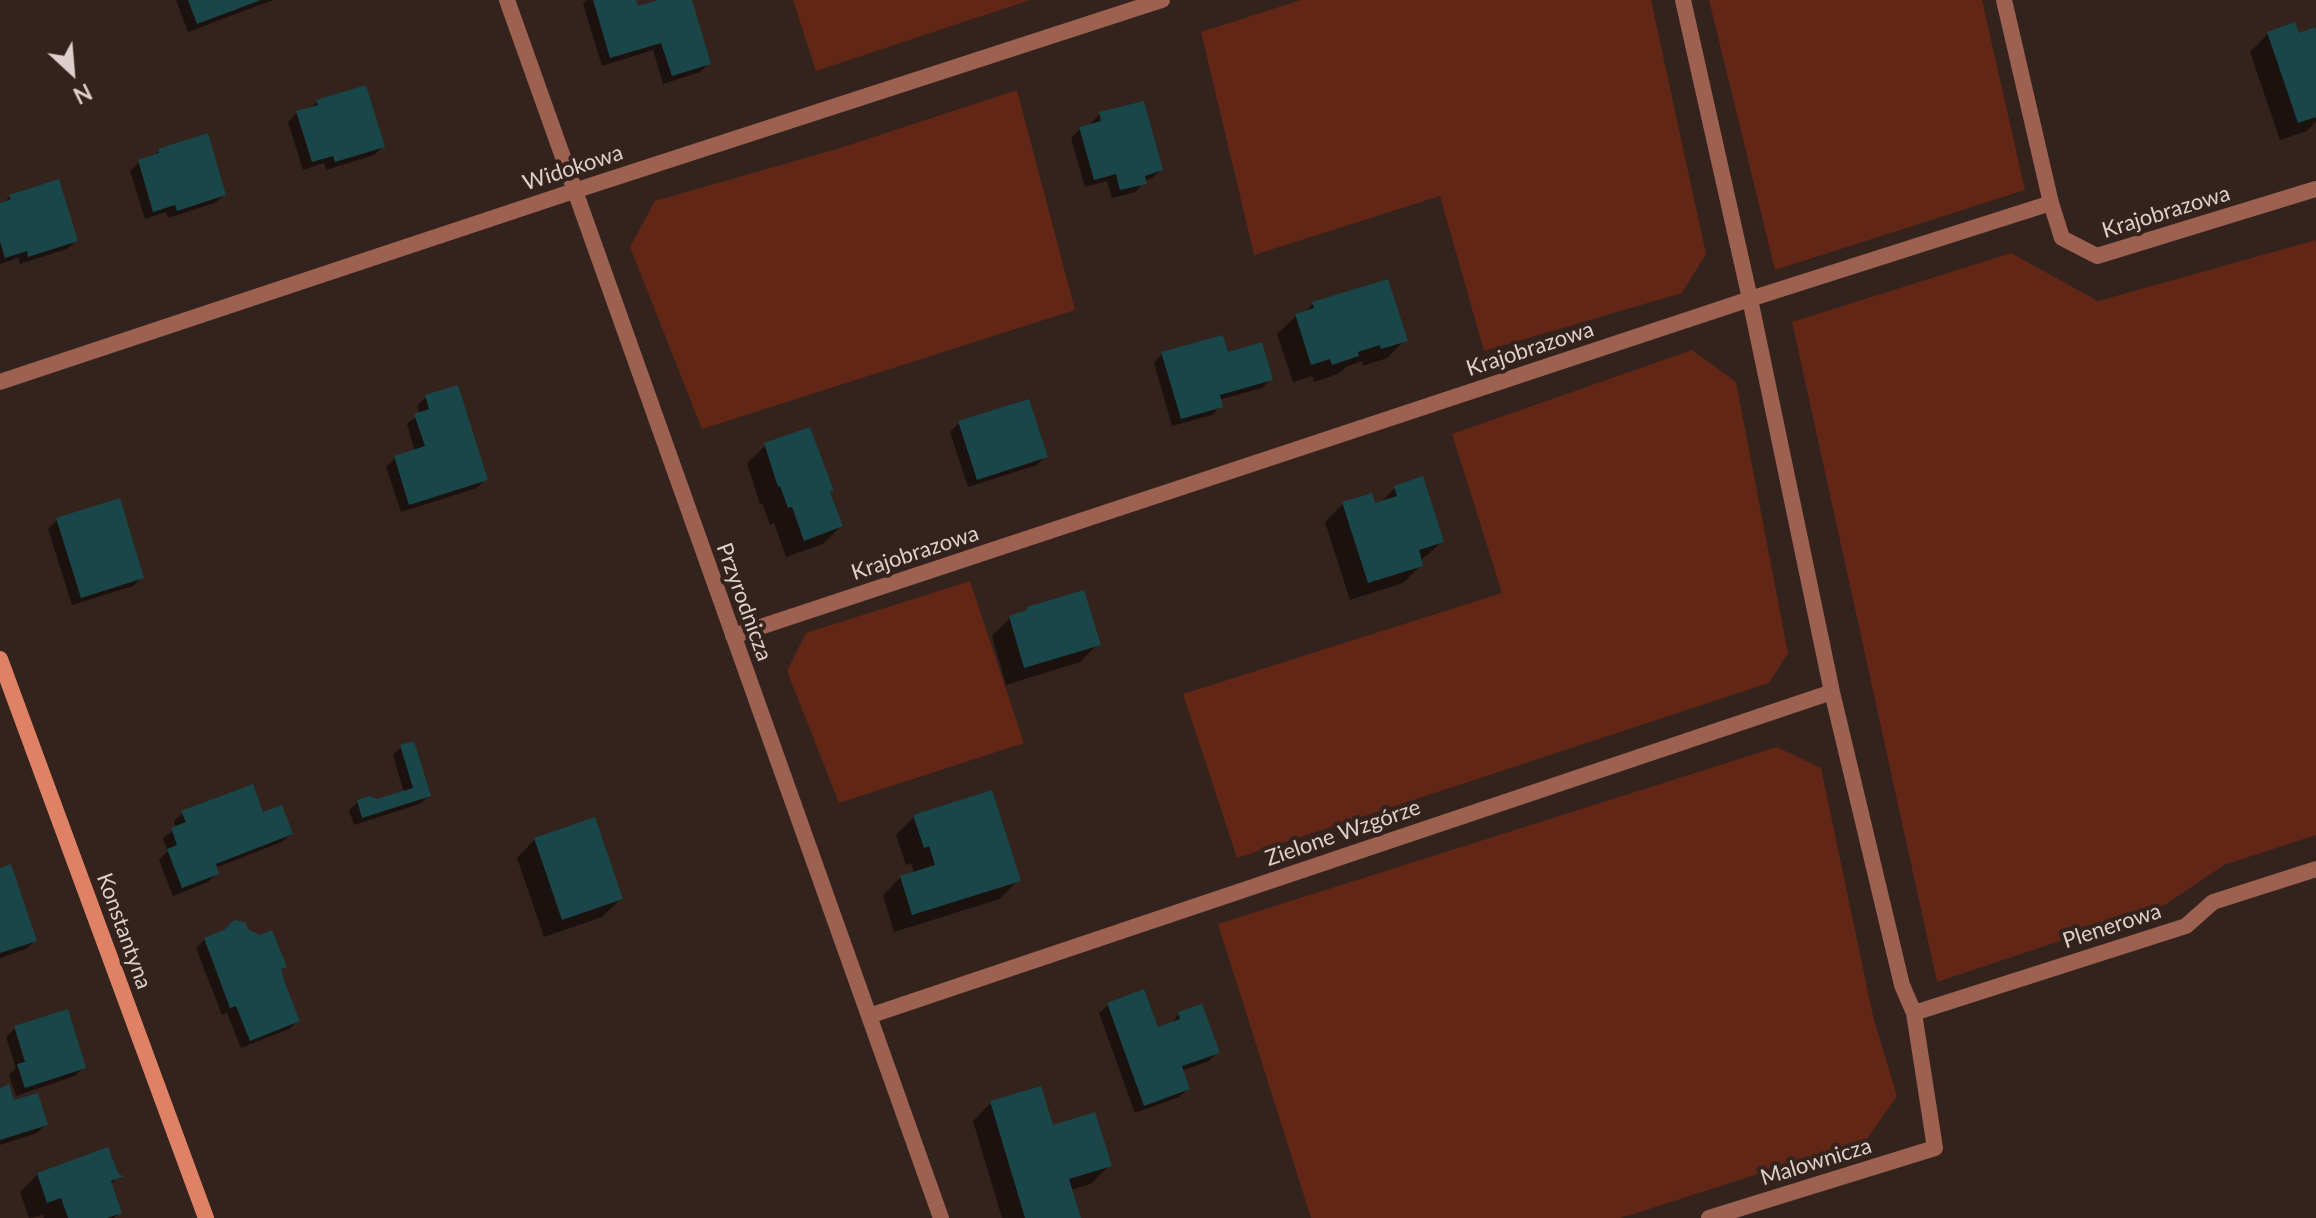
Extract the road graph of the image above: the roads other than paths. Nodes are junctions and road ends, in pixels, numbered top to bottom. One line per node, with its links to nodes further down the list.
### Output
1 (507, 0): 6 (street, Przyrodnicza)
2 (1162, 0): 6 (street, Widokowa)
3 (1683, 0): 8 (street)
4 (2004, 0): 7 (street)
5 (2316, 189): 7 (street, Krajobrazowa)
6 (574, 191): 9 (street, Widokowa); 10 (street, Przyrodnicza)
7 (2051, 203): 8 (street, Krajobrazowa)
8 (1750, 299): 10 (street, Krajobrazowa); 12 (street)
9 (0, 382)
10 (733, 636): 15 (street, Przyrodnicza)
11 (0, 659): 16 (street, Konstantyna)
12 (1832, 692): 14 (street); 15 (street, Zielone Wzgórze)
13 (2316, 869): 14 (street, Plenerowa)
14 (1914, 1013): 18 (street, Malownicza)
15 (869, 1016): 17 (street, Przyrodnicza)
16 (206, 1218)
17 (941, 1218)
18 (1709, 1218)

